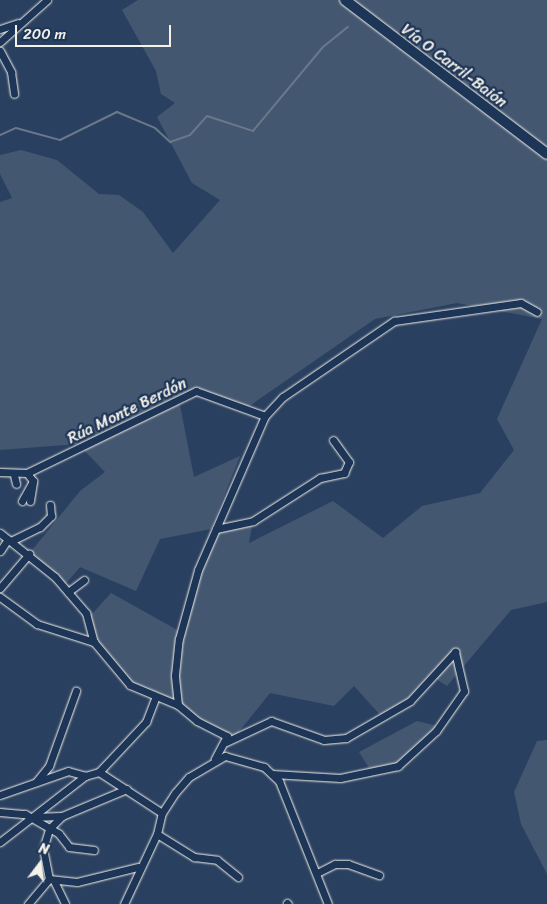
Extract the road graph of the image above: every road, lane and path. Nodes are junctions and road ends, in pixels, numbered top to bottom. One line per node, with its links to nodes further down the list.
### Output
1 (47, 0): 3 (street)
2 (345, 0): 8 (highway, Vía O Carril-Baión)
3 (20, 22): 4 (street); 5 (street)
4 (0, 29)
5 (0, 42)
6 (0, 51): 7 (street)
7 (14, 94)
8 (547, 154)
9 (536, 312): 10 (street)
10 (265, 416): 13 (street, Rúa Monte Berdón); 20 (street)
11 (332, 440): 20 (street)
12 (0, 472): 14 (street, Rúa Monte Berdón)
13 (27, 473): 14 (street, Rúa Monte Berdón); 15 (street)
14 (14, 475): 16 (street)
15 (33, 481): 17 (street); 18 (street)
16 (16, 484)
17 (22, 501)
18 (30, 501)
19 (50, 505): 22 (street)
20 (216, 529): 32 (street)
21 (0, 533): 22 (street)
22 (9, 540): 23 (street); 24 (street)
23 (1, 552)
24 (29, 554): 26 (street); 27 (street)
25 (84, 580): 27 (street)
26 (0, 588)
27 (68, 592): 29 (street)
28 (0, 597): 29 (street)
29 (94, 642): 31 (street)
30 (76, 691): 38 (street)
31 (156, 698): 32 (street); 35 (street)
32 (178, 705): 33 (street)
33 (226, 742): 34 (street); 36 (street)
34 (215, 759): 36 (street); 42 (street)
35 (99, 772): 37 (street); 39 (street)
36 (272, 774): 50 (street)
37 (85, 776): 38 (street); 44 (street)
38 (36, 782): 40 (street)
39 (127, 789): 42 (street); 43 (street)
40 (0, 795)
41 (0, 812): 44 (street)
42 (162, 814): 46 (street)
43 (62, 816): 44 (street); 45 (street)
44 (30, 817): 45 (street); 47 (street)
45 (49, 829): 48 (street); 53 (street)
46 (157, 834): 49 (street); 52 (street)
47 (0, 842)
48 (94, 850)
49 (138, 867): 53 (street); 56 (street)
50 (319, 872): 51 (street); 57 (street)
51 (379, 874)
52 (238, 877)
53 (52, 880): 54 (street); 55 (street)
54 (28, 904)
55 (65, 904)
56 (124, 904)
57 (328, 904)

